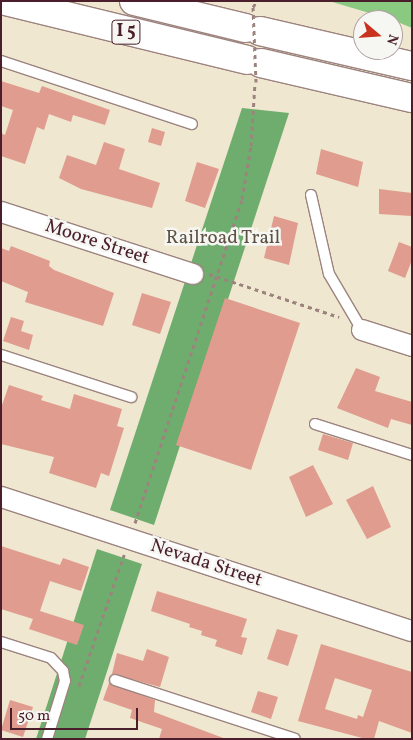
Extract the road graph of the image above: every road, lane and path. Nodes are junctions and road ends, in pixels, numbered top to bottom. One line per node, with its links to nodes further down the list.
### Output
1 (5, 1): 8 (highway, I 5)
2 (134, 1): 5 (highway, I 5)
3 (252, 1): 5 (path)
4 (258, 1): 5 (path)
5 (253, 22): 7 (highway, I 5); 8 (path, bridge)
6 (1, 61): 10 (lane)
7 (412, 66)
8 (254, 68): 9 (highway, I 5); 23 (path)
9 (412, 98)
10 (192, 124)
11 (311, 195): 16 (lane)
12 (1, 212): 13 (street, Moore Street)
13 (192, 274)
14 (232, 282): 15 (path)
15 (340, 317)
16 (362, 330): 17 (street)
17 (412, 346)
18 (1, 355): 19 (lane)
19 (131, 397)
20 (316, 424): 21 (lane)
21 (412, 455)
22 (1, 497): 25 (street, Nevada Street)
23 (134, 529)
24 (126, 551): 28 (path)
25 (412, 631)
26 (1, 642): 29 (lane)
27 (115, 680): 30 (lane)
28 (77, 692)
29 (47, 739)
30 (295, 739)

